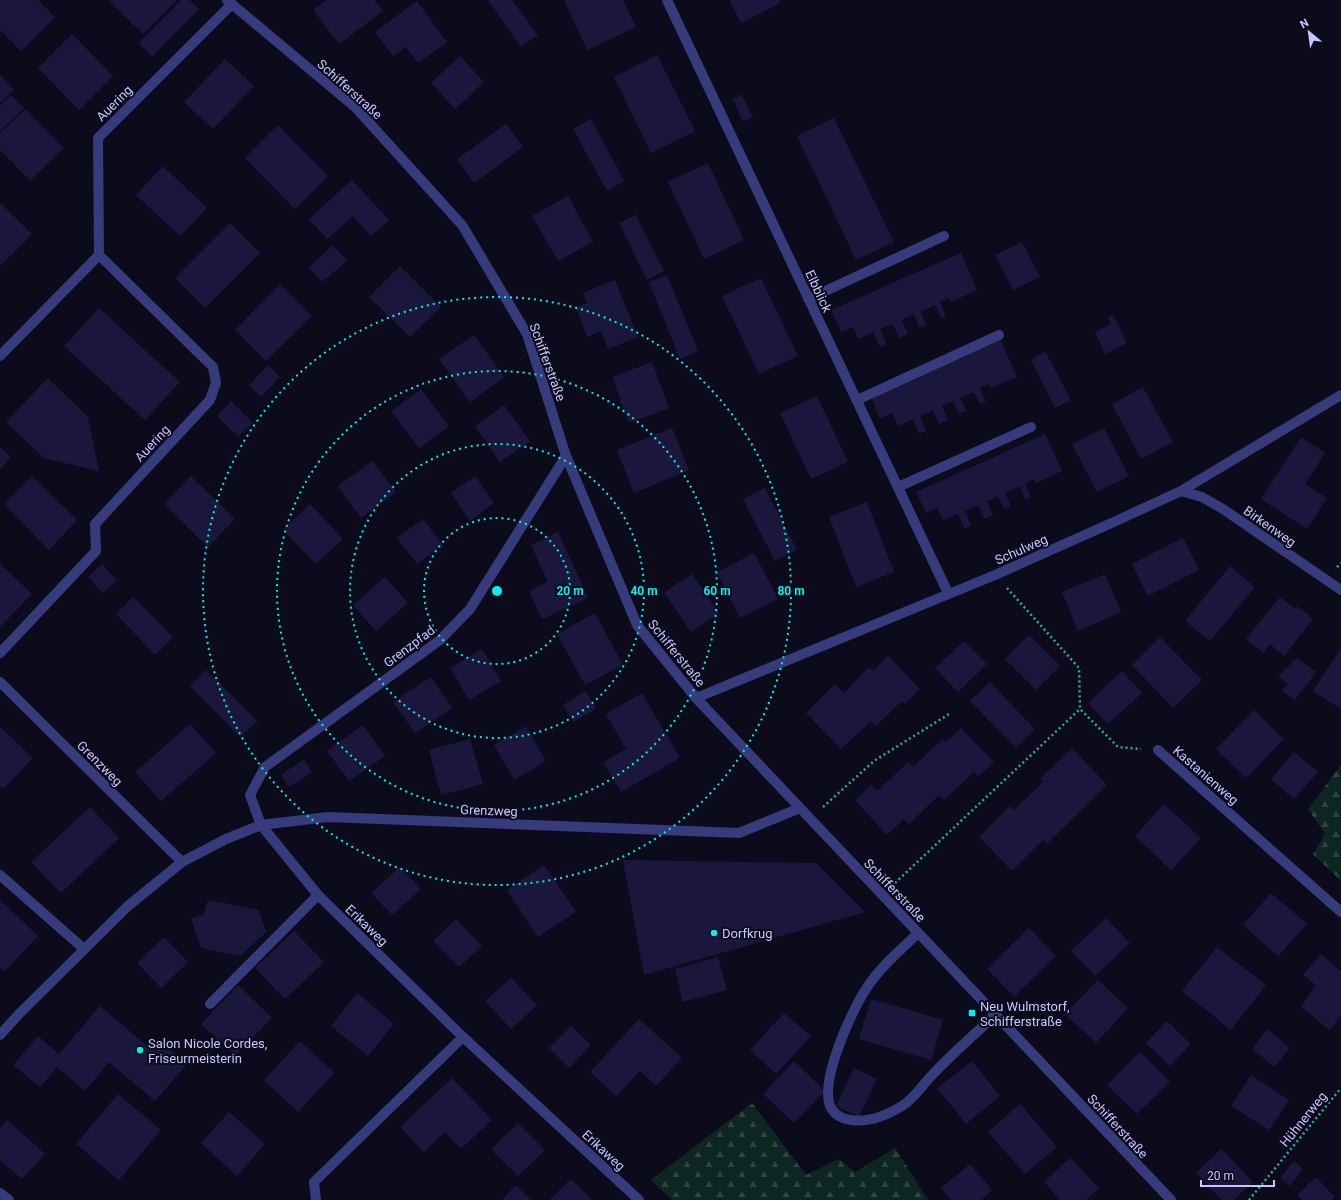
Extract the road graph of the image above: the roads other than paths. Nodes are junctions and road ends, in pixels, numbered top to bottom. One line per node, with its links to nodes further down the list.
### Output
1 (667, 0): 5 (street, Elbblick)
2 (229, 2): 4 (street, Auering); 11 (street, Schifferstraße)
3 (944, 236): 5 (street)
4 (99, 255): 7 (street); 16 (street, Auering)
5 (808, 299): 9 (street, Elbblick)
6 (999, 335): 9 (street)
7 (0, 356)
8 (1341, 395): 13 (street, Schulweg)
9 (857, 400): 12 (street, Elbblick)
10 (1031, 427): 12 (street)
11 (566, 456): 18 (street, Schifferstraße); 21 (street, Grenzpfad)
12 (898, 487): 15 (street, Elbblick)
13 (1181, 491): 14 (street, Birkenweg); 15 (street, Schulweg)
14 (1341, 590)
15 (948, 593): 18 (street, Schulweg)
16 (0, 653)
17 (0, 682): 22 (street, Grenzweg)
18 (696, 698): 20 (street, Schifferstraße)
19 (1158, 750): 25 (street, Kastanienweg)
20 (800, 808): 21 (street, Grenzweg); 26 (street, Schifferstraße)
21 (260, 825): 22 (street, Grenzweg); 24 (street, Erikaweg)
22 (182, 862): 27 (street, Grenzweg)
23 (0, 875): 27 (street)
24 (318, 895): 28 (street); 31 (street, Erikaweg)
25 (1341, 912)
26 (918, 933): 29 (street, Schifferstraße); 29 (street)
27 (84, 949): 30 (street, Grenzweg)
28 (210, 1004)
29 (995, 1015): 36 (street, Schifferstraße)
30 (0, 1035)
31 (463, 1037): 34 (street); 35 (street, Erikaweg)
32 (0, 1193): 33 (street)
33 (9, 1200)
34 (316, 1200)
35 (639, 1200)
36 (1170, 1200)

